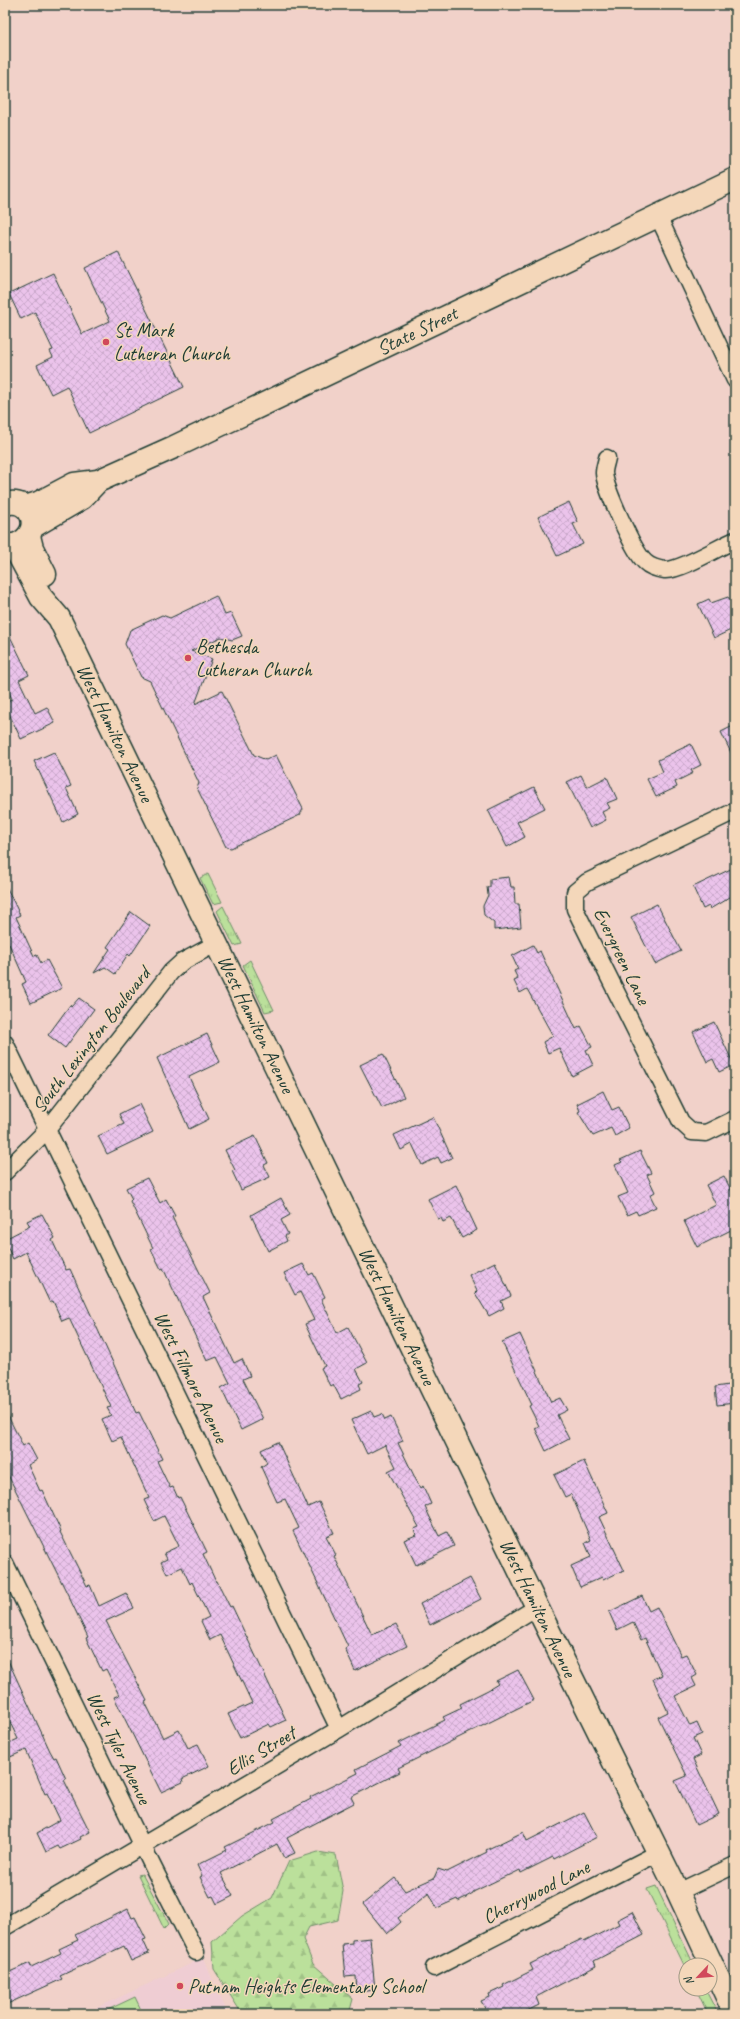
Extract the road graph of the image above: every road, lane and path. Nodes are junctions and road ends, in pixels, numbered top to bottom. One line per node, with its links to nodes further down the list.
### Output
1 (735, 179): 2 (street, State Street)
2 (658, 216): 3 (street); 5 (street, State Street)
3 (735, 380)
4 (607, 458): 6 (street)
5 (16, 519): 8 (street, West Hamilton Avenue)
6 (735, 540)
7 (735, 811): 10 (street, Evergreen Lane)
8 (217, 943): 11 (street, South Lexington Boulevard); 14 (street, West Hamilton Avenue)
9 (5, 1042): 11 (street, West Fillmore Avenue)
10 (735, 1119)
11 (47, 1130): 12 (street, South Lexington Boulevard); 15 (street, West Fillmore Avenue)
12 (5, 1172)
13 (5, 1563): 16 (street, West Tyler Avenue)
14 (537, 1607): 15 (street, Ellis Street); 17 (street, West Hamilton Avenue)
15 (339, 1729): 16 (street, Ellis Street)
16 (143, 1846): 20 (street, Ellis Street); 21 (street, West Tyler Avenue)
17 (658, 1853): 19 (street, West Hamilton Avenue); 22 (street, Cherrywood Lane)
18 (735, 1866): 19 (street)
19 (678, 1892): 23 (street, West Hamilton Avenue)
20 (5, 1928)
21 (196, 1952)
22 (434, 1968)
23 (735, 2014)

